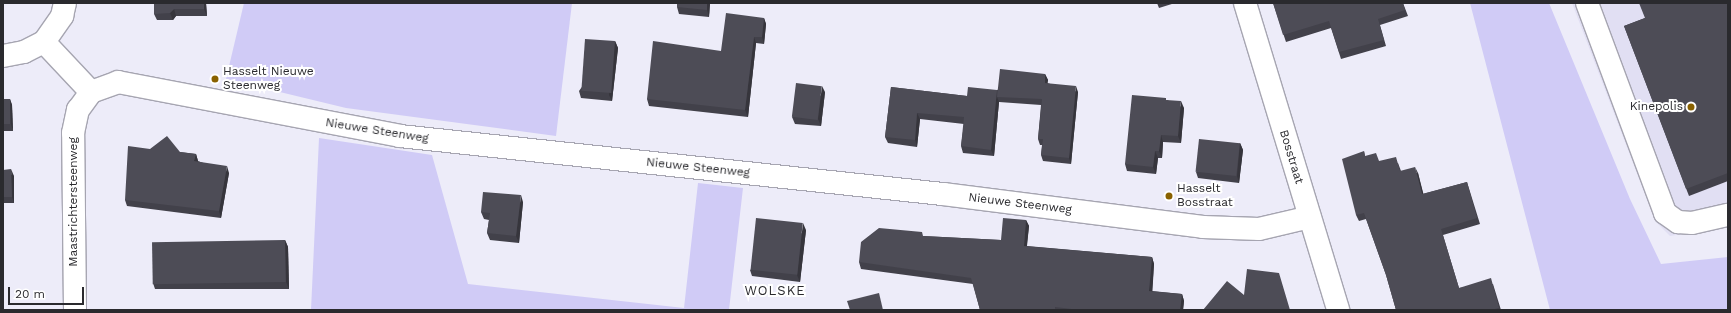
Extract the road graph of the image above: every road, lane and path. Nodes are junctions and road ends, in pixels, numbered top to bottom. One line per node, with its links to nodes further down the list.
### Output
1 (65, 3): 4 (street)
2 (1245, 3): 8 (street, Bosstraat)
3 (1587, 3): 7 (street)
4 (44, 42): 5 (street); 6 (street)
5 (3, 56)
6 (91, 92): 8 (street, Nieuwe Steenweg); 9 (street, Maastrichtersteenweg)
7 (1728, 215)
8 (1310, 217): 10 (street, Bosstraat)
9 (75, 310)
10 (1338, 310)

